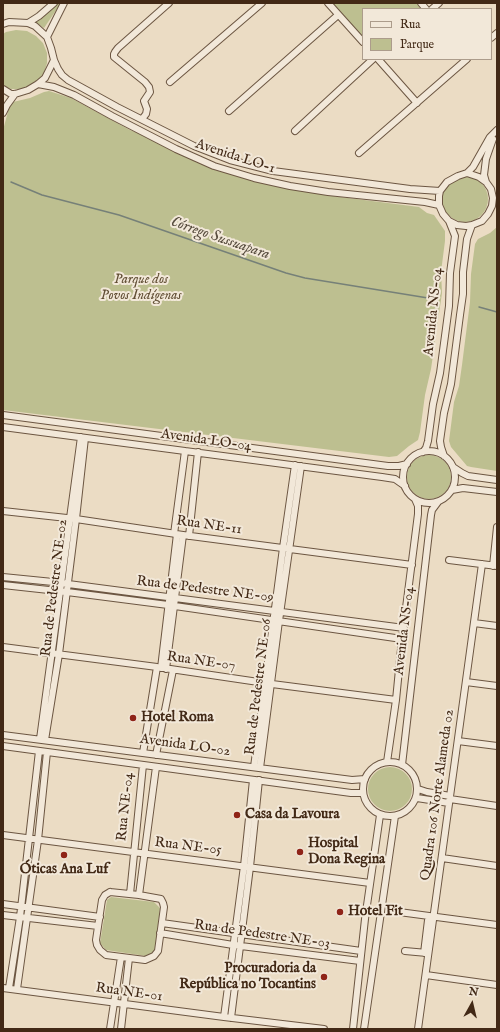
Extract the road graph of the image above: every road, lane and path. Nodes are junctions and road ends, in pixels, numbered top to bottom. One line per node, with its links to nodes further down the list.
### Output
1 (54, 3): 7 (street)
2 (64, 3): 9 (street)
3 (169, 3): 22 (street)
4 (262, 3): 15 (street)
5 (328, 3): 6 (street)
6 (338, 15): 10 (street); 20 (street)
7 (28, 23): 8 (street); 9 (street)
8 (3, 24)
9 (47, 37): 11 (street, Avenida LO-1)
10 (362, 41)
11 (54, 60): 16 (street); 22 (street, Avenida LO-1)
12 (372, 60): 24 (street)
13 (379, 60): 19 (street)
14 (466, 60): 19 (street)
15 (170, 82)
16 (38, 84): 18 (street); 30 (street, Avenida LO-1)
17 (3, 89): 18 (street)
18 (15, 94): 21 (street)
19 (417, 103): 26 (street)
20 (229, 111)
21 (3, 113)
22 (142, 119): 29 (street, Avenida LO-1)
23 (497, 130): 27 (street)
24 (295, 131)
25 (497, 133): 28 (street)
26 (359, 153)
27 (467, 173): 28 (street); 29 (street)
28 (486, 182): 32 (street)
29 (440, 191): 30 (street)
30 (439, 205): 31 (street)
31 (449, 221): 32 (street); 38 (street, Avenida NS-04)
32 (472, 225): 39 (street, Avenida NS-04)
33 (3, 415): 40 (street, Avenida LO-04)
34 (3, 427): 35 (street, Avenida LO-04)
35 (83, 437): 36 (street, Avenida LO-04); 50 (street, Rua de Pedestre NE-02)
36 (185, 451): 37 (street, Avenida LO-04); 52 (street)
37 (198, 452): 41 (street, Avenida LO-04); 52 (street)
38 (423, 452): 39 (street); 40 (street)
39 (444, 456): 42 (street, Avenida NS-04)
40 (407, 464): 44 (street)
41 (298, 466): 44 (street, Avenida LO-04); 53 (street, Rua de Pedestre NE-06)
42 (453, 467): 43 (street); 45 (street)
43 (497, 480)
44 (405, 486): 47 (street, Avenida NS-04)
45 (452, 490): 46 (street); 48 (street, Avenida NS-04)
46 (497, 492)
47 (415, 499): 48 (street); 56 (street, Avenida NS-04)
48 (438, 502): 90 (street, Avenida NS-04)
49 (3, 511): 50 (street, Rua NE-11)
50 (73, 519): 52 (street, Rua NE-11); 59 (street, Rua de Pedestre NE-02)
51 (497, 527): 57 (street)
52 (181, 535): 53 (street, Rua NE-11); 62 (street)
53 (286, 549): 56 (street, Rua NE-11); 64 (street, Rua de Pedestre NE-06)
54 (449, 560): 55 (street)
55 (482, 564): 57 (street); 66 (street, Quadra 106 Norte Alameda 02)
56 (412, 565): 68 (street, Avenida NS-04)
57 (495, 566)
58 (3, 577): 59 (street, Rua de Pedestre NE-09)
59 (64, 584): 61 (street, Rua de Pedestre NE-02); 62 (street, Rua de Pedestre NE-09)
60 (3, 585): 61 (street, Rua de Pedestre NE-09)
61 (63, 592): 63 (street, Rua de Pedestre NE-09); 71 (street, Rua de Pedestre NE-02); 72 (street, Rua de Pedestre NE-02)
62 (172, 598): 63 (street); 64 (street, Rua de Pedestre NE-09)
63 (171, 606): 65 (street, Rua de Pedestre NE-09); 73 (street)
64 (278, 612): 65 (street, Rua de Pedestre NE-06); 68 (street, Rua de Pedestre NE-09)
65 (276, 621): 69 (street, Rua de Pedestre NE-09); 76 (street, Rua de Pedestre NE-06)
66 (474, 623): 67 (street); 75 (street, Quadra 106 Norte Alameda 02)
67 (497, 626)
68 (404, 628): 69 (street, Avenida NS-04)
69 (402, 638): 78 (street, Avenida NS-04)
70 (3, 647): 71 (street, Rua NE-07)
71 (52, 653): 72 (street, Rua NE-07); 80 (street, Rua de Pedestre NE-02)
72 (59, 654): 73 (street, Rua NE-07); 80 (street, Rua de Pedestre NE-02)
73 (161, 668): 74 (street, Rua NE-07); 86 (street)
74 (173, 670): 76 (street, Rua NE-07); 87 (street)
75 (466, 682): 77 (street); 81 (street, Quadra 106 Norte Alameda 02)
76 (268, 684): 78 (street, Rua NE-07); 92 (street, Rua de Pedestre NE-06)
77 (497, 686)
78 (396, 700): 88 (street, Avenida NS-04)
79 (3, 734): 80 (street, Avenida LO-02)
80 (43, 740): 86 (street, Avenida LO-02)
81 (458, 741): 83 (street); 98 (street, Quadra 106 Norte Alameda 02)
82 (3, 746): 84 (street, Avenida LO-02)
83 (497, 746)
84 (39, 751): 85 (street, Avenida LO-02); 103 (street)
85 (47, 752): 89 (street, Avenida LO-02); 104 (street)
86 (143, 753): 87 (street, Avenida LO-02)
87 (156, 755): 92 (street, Avenida LO-02)
88 (387, 762): 90 (street); 93 (street)
89 (143, 765): 91 (street, Avenida LO-02); 105 (street, Rua NE-04)
90 (402, 765): 95 (street)
91 (156, 767): 94 (street, Avenida LO-02); 106 (street, Rua NE-04)
92 (257, 768): 93 (street, Avenida LO-02)
93 (365, 779): 96 (street)
94 (256, 780): 96 (street, Avenida LO-02); 108 (street)
95 (418, 789): 97 (street); 98 (street)
96 (362, 793): 100 (street)
97 (416, 798): 98 (street); 101 (street)
98 (450, 799): 99 (street); 107 (street, Quadra 106 Norte Alameda 02)
99 (497, 806)
100 (380, 814): 101 (street); 110 (street)
101 (395, 816): 145 (street)
102 (3, 835): 103 (street, Rua NE-05)
103 (29, 839): 104 (street, Rua NE-05); 114 (street)
104 (38, 840): 105 (street, Rua NE-05); 115 (street)
105 (134, 852): 106 (street, Rua NE-05); 111 (street, Rua NE-04)
106 (144, 853): 108 (street, Rua NE-05); 112 (street, Rua NE-04)
107 (442, 858): 109 (street); 120 (street, Quadra 106 Norte Alameda 02)
108 (247, 866): 110 (street, Rua NE-05); 125 (street)
109 (497, 866)
110 (370, 883): 127 (street)
111 (130, 894): 112 (street); 118 (street)
112 (139, 895): 121 (street)
113 (3, 904): 114 (street)
114 (22, 906): 115 (street); 119 (street)
115 (29, 907): 118 (street); 119 (street)
116 (399, 912): 120 (street)
117 (3, 915): 119 (street)
118 (100, 917): 123 (street)
119 (24, 918): 123 (street); 135 (street); 136 (street)
120 (431, 918): 122 (street); 129 (street, Quadra 106 Norte Alameda 02)
121 (162, 923): 124 (street); 125 (street, Rua de Pedestre NE-03)
122 (497, 925)
123 (98, 926): 130 (street)
124 (160, 934): 126 (street, Rua de Pedestre NE-03); 131 (street)
125 (238, 934): 126 (street); 127 (street, Rua de Pedestre NE-03)
126 (237, 945): 132 (street, Rua de Pedestre NE-03); 139 (street); 140 (street)
127 (362, 951): 132 (street)
128 (405, 951): 129 (street)
129 (426, 953): 133 (street, Quadra 106 Norte Alameda 02)
130 (121, 957): 131 (street); 137 (street)
131 (129, 958): 138 (street)
132 (360, 961): 144 (street)
133 (426, 975): 134 (street); 146 (street, Quadra 106 Norte Alameda 02)
134 (497, 985)
135 (6, 988): 136 (street, Rua NE-01)
136 (17, 989): 137 (street, Rua NE-01)
137 (114, 1003): 138 (street, Rua NE-01); 141 (street)
138 (123, 1004): 139 (street, Rua NE-01); 142 (street)
139 (224, 1017): 140 (street, Rua NE-01)
140 (231, 1018): 143 (street, Rua NE-01)
141 (110, 1029)
142 (121, 1029)
143 (324, 1029)
144 (353, 1029)
145 (364, 1029)
146 (418, 1029)

